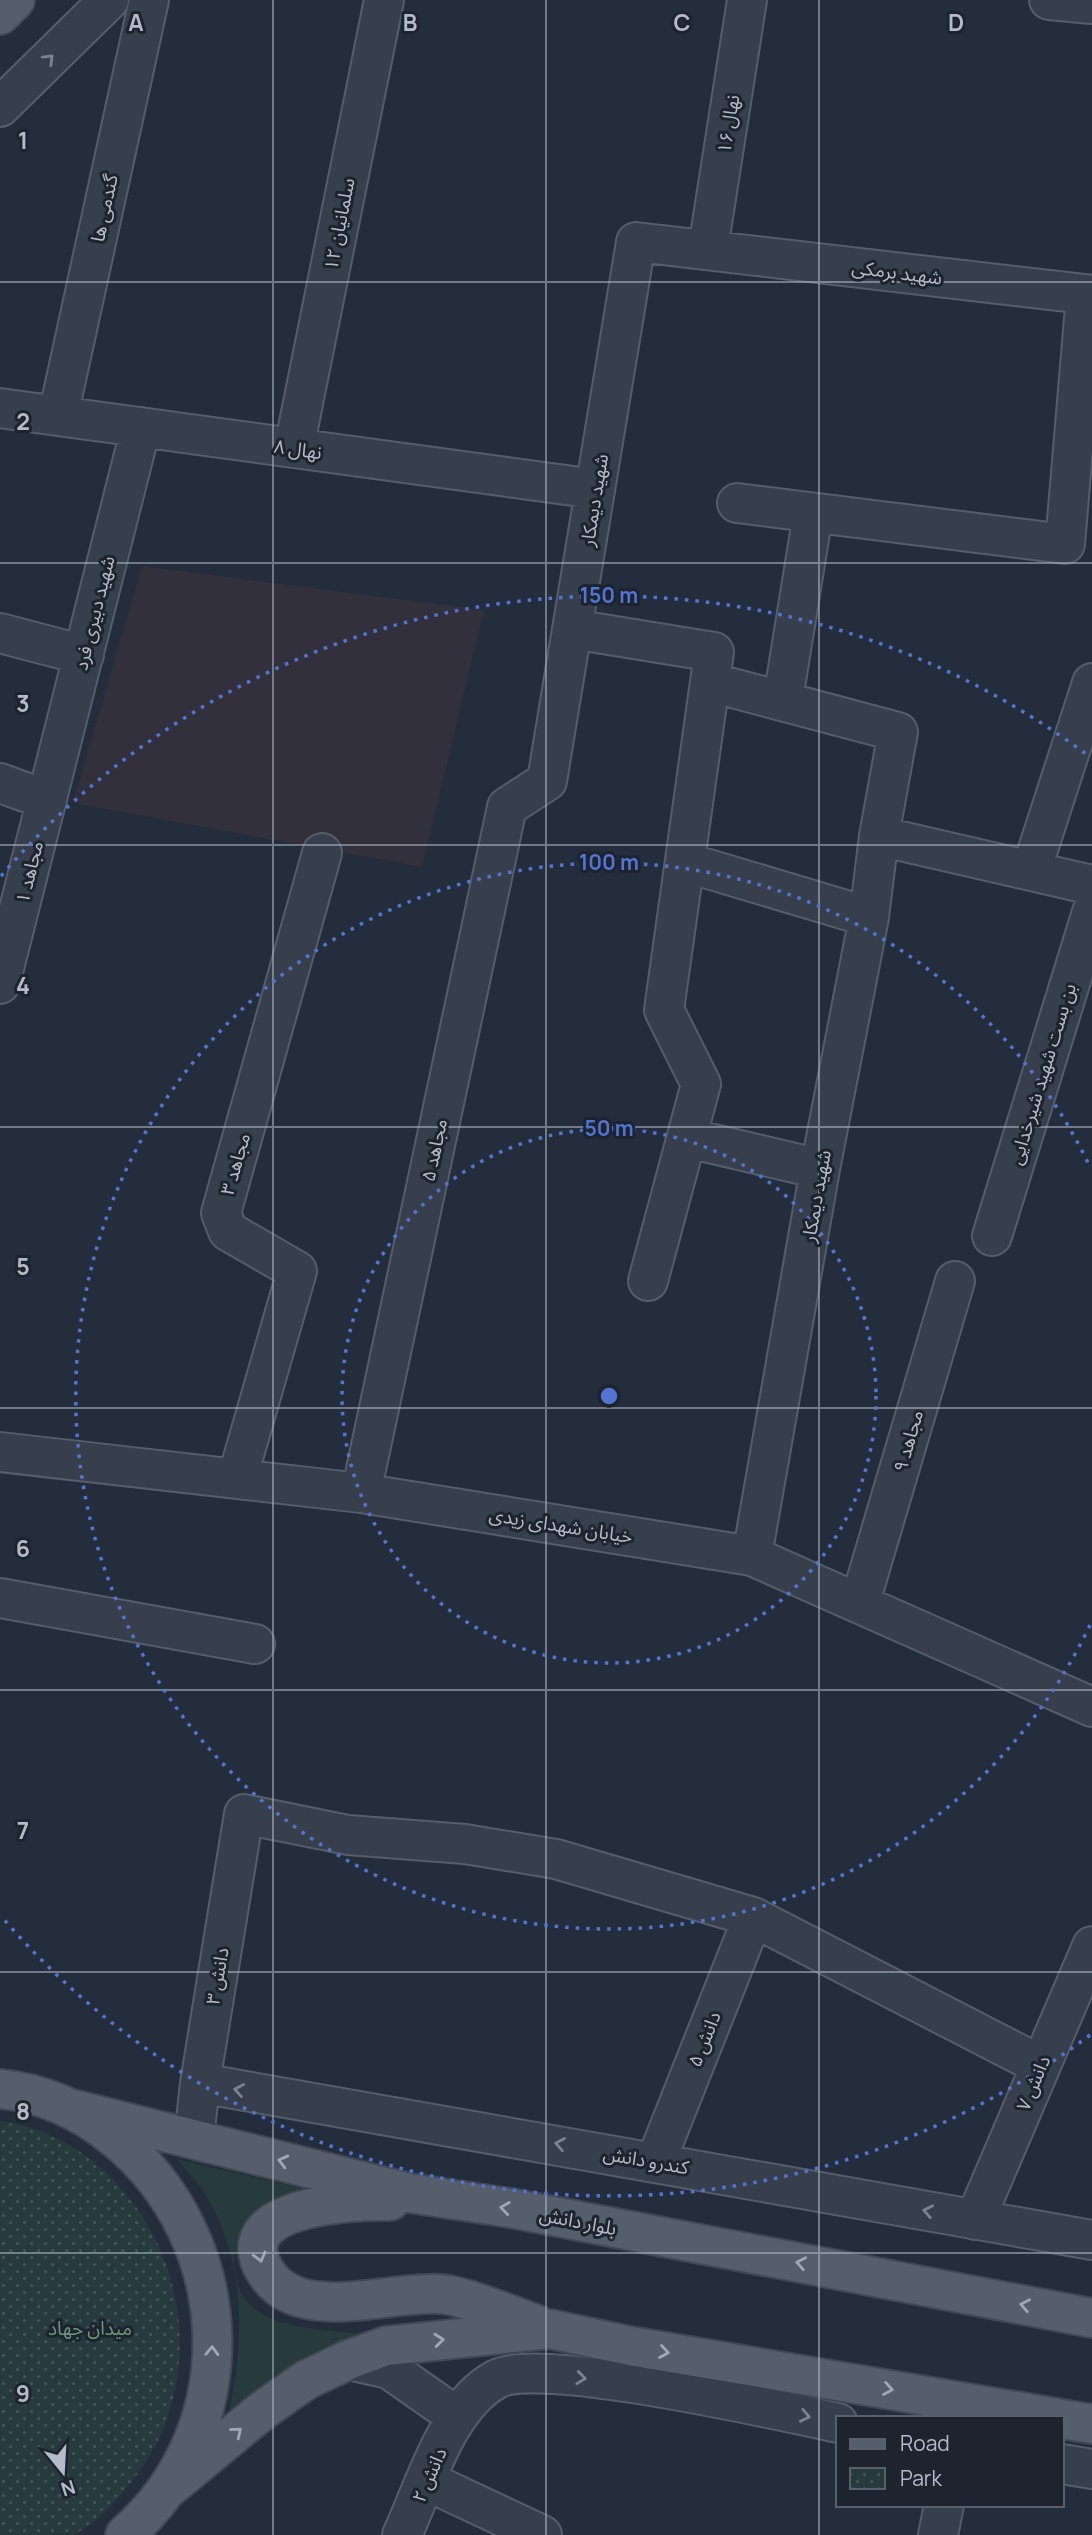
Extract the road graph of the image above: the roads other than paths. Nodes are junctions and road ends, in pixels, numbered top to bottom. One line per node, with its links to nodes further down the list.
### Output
1 (15, 0): 8 (main road)
2 (108, 0): 9 (street, one-way to 2)
3 (149, 0): 13 (street, گندمی ها)
4 (384, 0): 15 (street, سلمانیان ۱۲)
5 (747, 0): 10 (street, نهال ۱۶)
6 (1049, 0): 7 (street)
7 (1092, 4)
8 (0, 15)
9 (0, 107)
10 (708, 249): 11 (street, شهید برمکی); 16 (street, شهید دیمکار)
11 (1089, 295): 18 (street)
12 (0, 408): 13 (street, نهال ۸)
13 (58, 416): 14 (street, نهال ۸)
14 (141, 427): 15 (street, نهال ۸); 21 (street, شهید دبیری فرد)
15 (294, 448): 16 (street, نهال ۸)
16 (595, 489): 19 (street, شهید دیمکار)
17 (737, 503): 18 (street)
18 (813, 514): 24 (street)
19 (572, 629): 22 (street); 27 (street, شهید دیمکار)
20 (0, 633): 21 (street)
21 (84, 655): 26 (street, شهید دبیری فرد)
22 (710, 682): 24 (street); 30 (street)
23 (1092, 683): 31 (street)
24 (783, 699): 28 (street, شهید دیمکار)
25 (0, 783): 26 (street)
26 (47, 800): 35 (street, مجاهد ۱)
27 (507, 807): 43 (street, مجاهد ۵)
28 (879, 836): 31 (street); 34 (street, شهید دیمکار)
29 (322, 853): 42 (street, مجاهد ۳)
30 (685, 862): 34 (street); 36 (street)
31 (1031, 871): 32 (street)
32 (1092, 885)
33 (1092, 912): 38 (street, بن بست شهید شیرخدایی)
34 (869, 917): 37 (street, شهید دیمکار)
35 (0, 984)
36 (688, 1138): 37 (street); 39 (street)
37 (820, 1169): 44 (street, شهید دیمکار)
38 (992, 1236)
39 (648, 1281)
40 (955, 1281): 46 (street, مجاهد ۹)
41 (0, 1452): 42 (street, خیابان شهدای زیدی)
42 (237, 1479): 43 (street, خیابان شهدای زیدی)
43 (361, 1493): 44 (street, خیابان شهدای زیدی)
44 (752, 1556): 46 (street, خیابان شهدای زیدی)
45 (0, 1598): 47 (street)
46 (860, 1602): 48 (street, خیابان شهدای زیدی)
47 (255, 1644)
48 (1092, 1707)
49 (753, 1917): 51 (street); 52 (street, دانش ۳); 56 (street, دانش ۵)
50 (1092, 1946): 51 (street, دانش ۷)
51 (1040, 2065): 58 (street, دانش ۷)
52 (200, 2083): 55 (street, دانش ۳); 56 (street, کندرو دانش, one-way to 52)
53 (0, 2089): 54 (main road)
54 (68, 2108): 55 (main road, بلوار دانش); 71 (main road, one-way to 54)
55 (194, 2139): 57 (main road, بلوار دانش, one-way to 55)
56 (656, 2161): 58 (street, کندرو دانش, one-way to 56)
57 (469, 2203): 60 (main road, بلوار دانش, one-way to 57); 61 (main road, one-way to 61)
58 (975, 2220): 59 (street, کندرو دانش)
59 (1092, 2240)
60 (1092, 2318)
61 (550, 2329): 62 (main road, one-way to 61); 64 (main road, one-way to 64)
62 (348, 2360): 63 (street); 71 (main road, one-way to 62)
63 (456, 2416): 66 (street, one-way to 66); 70 (street, دانش ۲)
64 (1045, 2416)
65 (1064, 2419): 67 (main road)
66 (836, 2423)
67 (1092, 2424)
68 (1064, 2464): 69 (street)
69 (1092, 2469)
70 (427, 2481): 74 (street, دانش ۲); 75 (street)
71 (165, 2491): 73 (main road)
72 (944, 2507): 76 (street)
73 (133, 2531)
74 (402, 2535)
75 (542, 2535)
76 (938, 2535)

